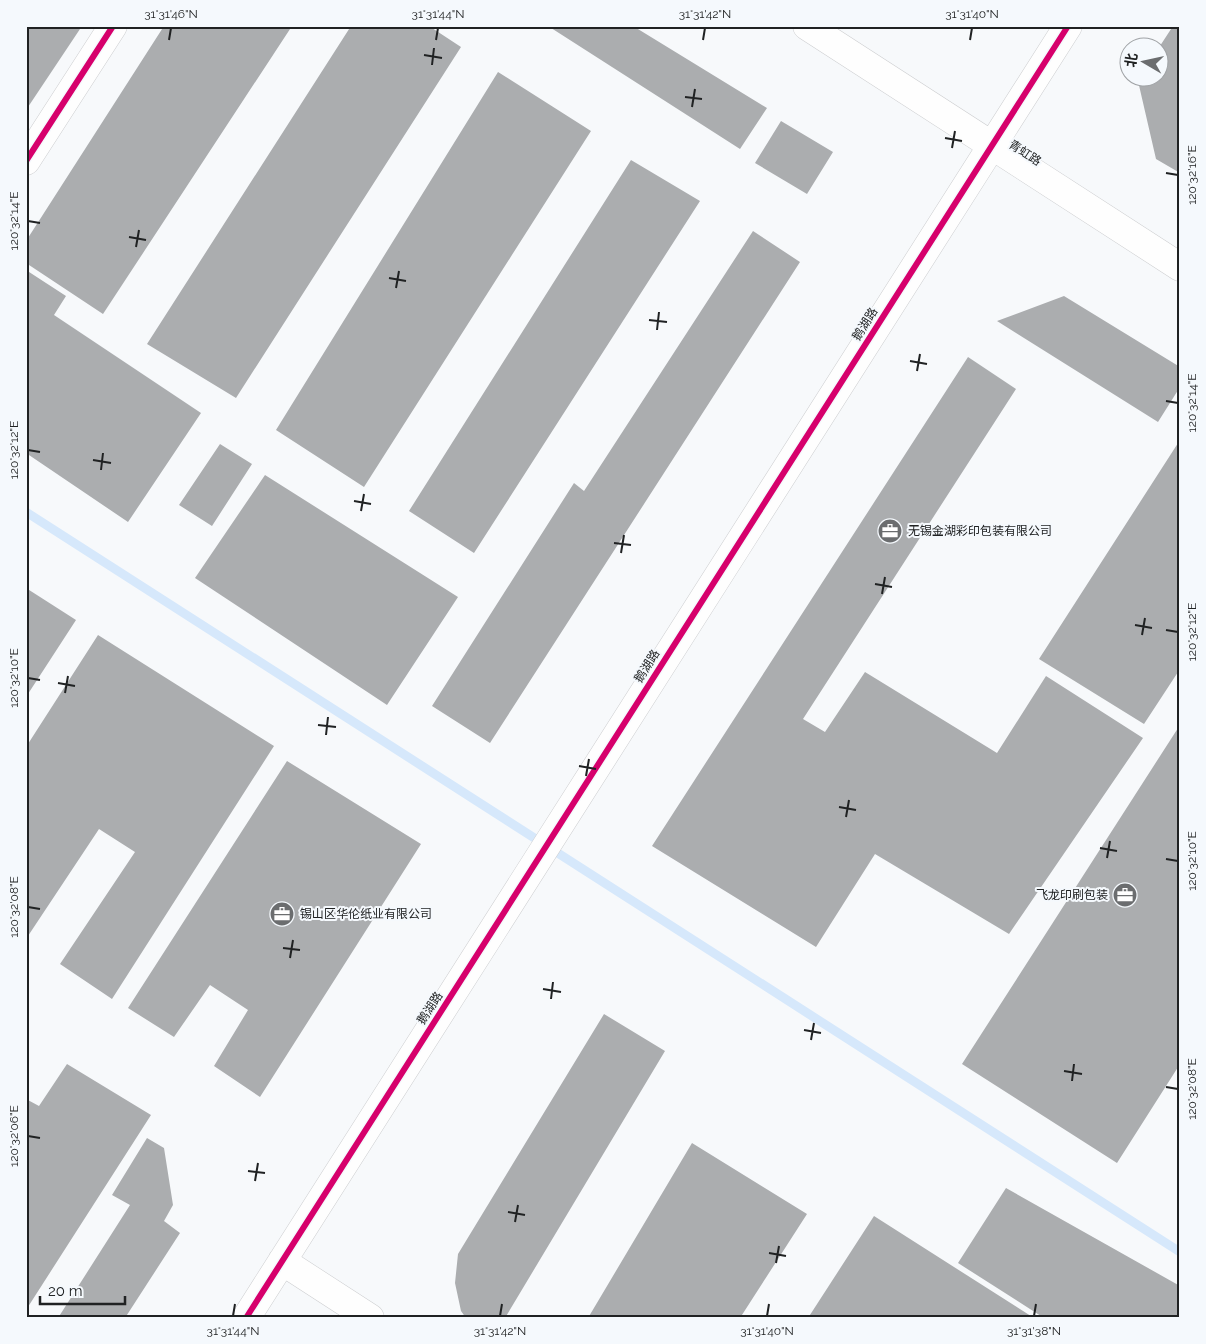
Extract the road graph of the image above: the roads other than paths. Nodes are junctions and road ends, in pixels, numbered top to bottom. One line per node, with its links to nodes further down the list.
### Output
1 (113, 26): 5 (street)
2 (807, 26): 4 (street, 青虹路)
3 (1068, 26): 4 (street, 鹅湖路)
4 (992, 146): 6 (street, 青虹路); 7 (street, 鹅湖路)
5 (26, 161)
6 (1180, 267)
7 (282, 1261): 8 (street, 鹅湖路); 9 (street)
8 (246, 1318)
9 (370, 1318)

